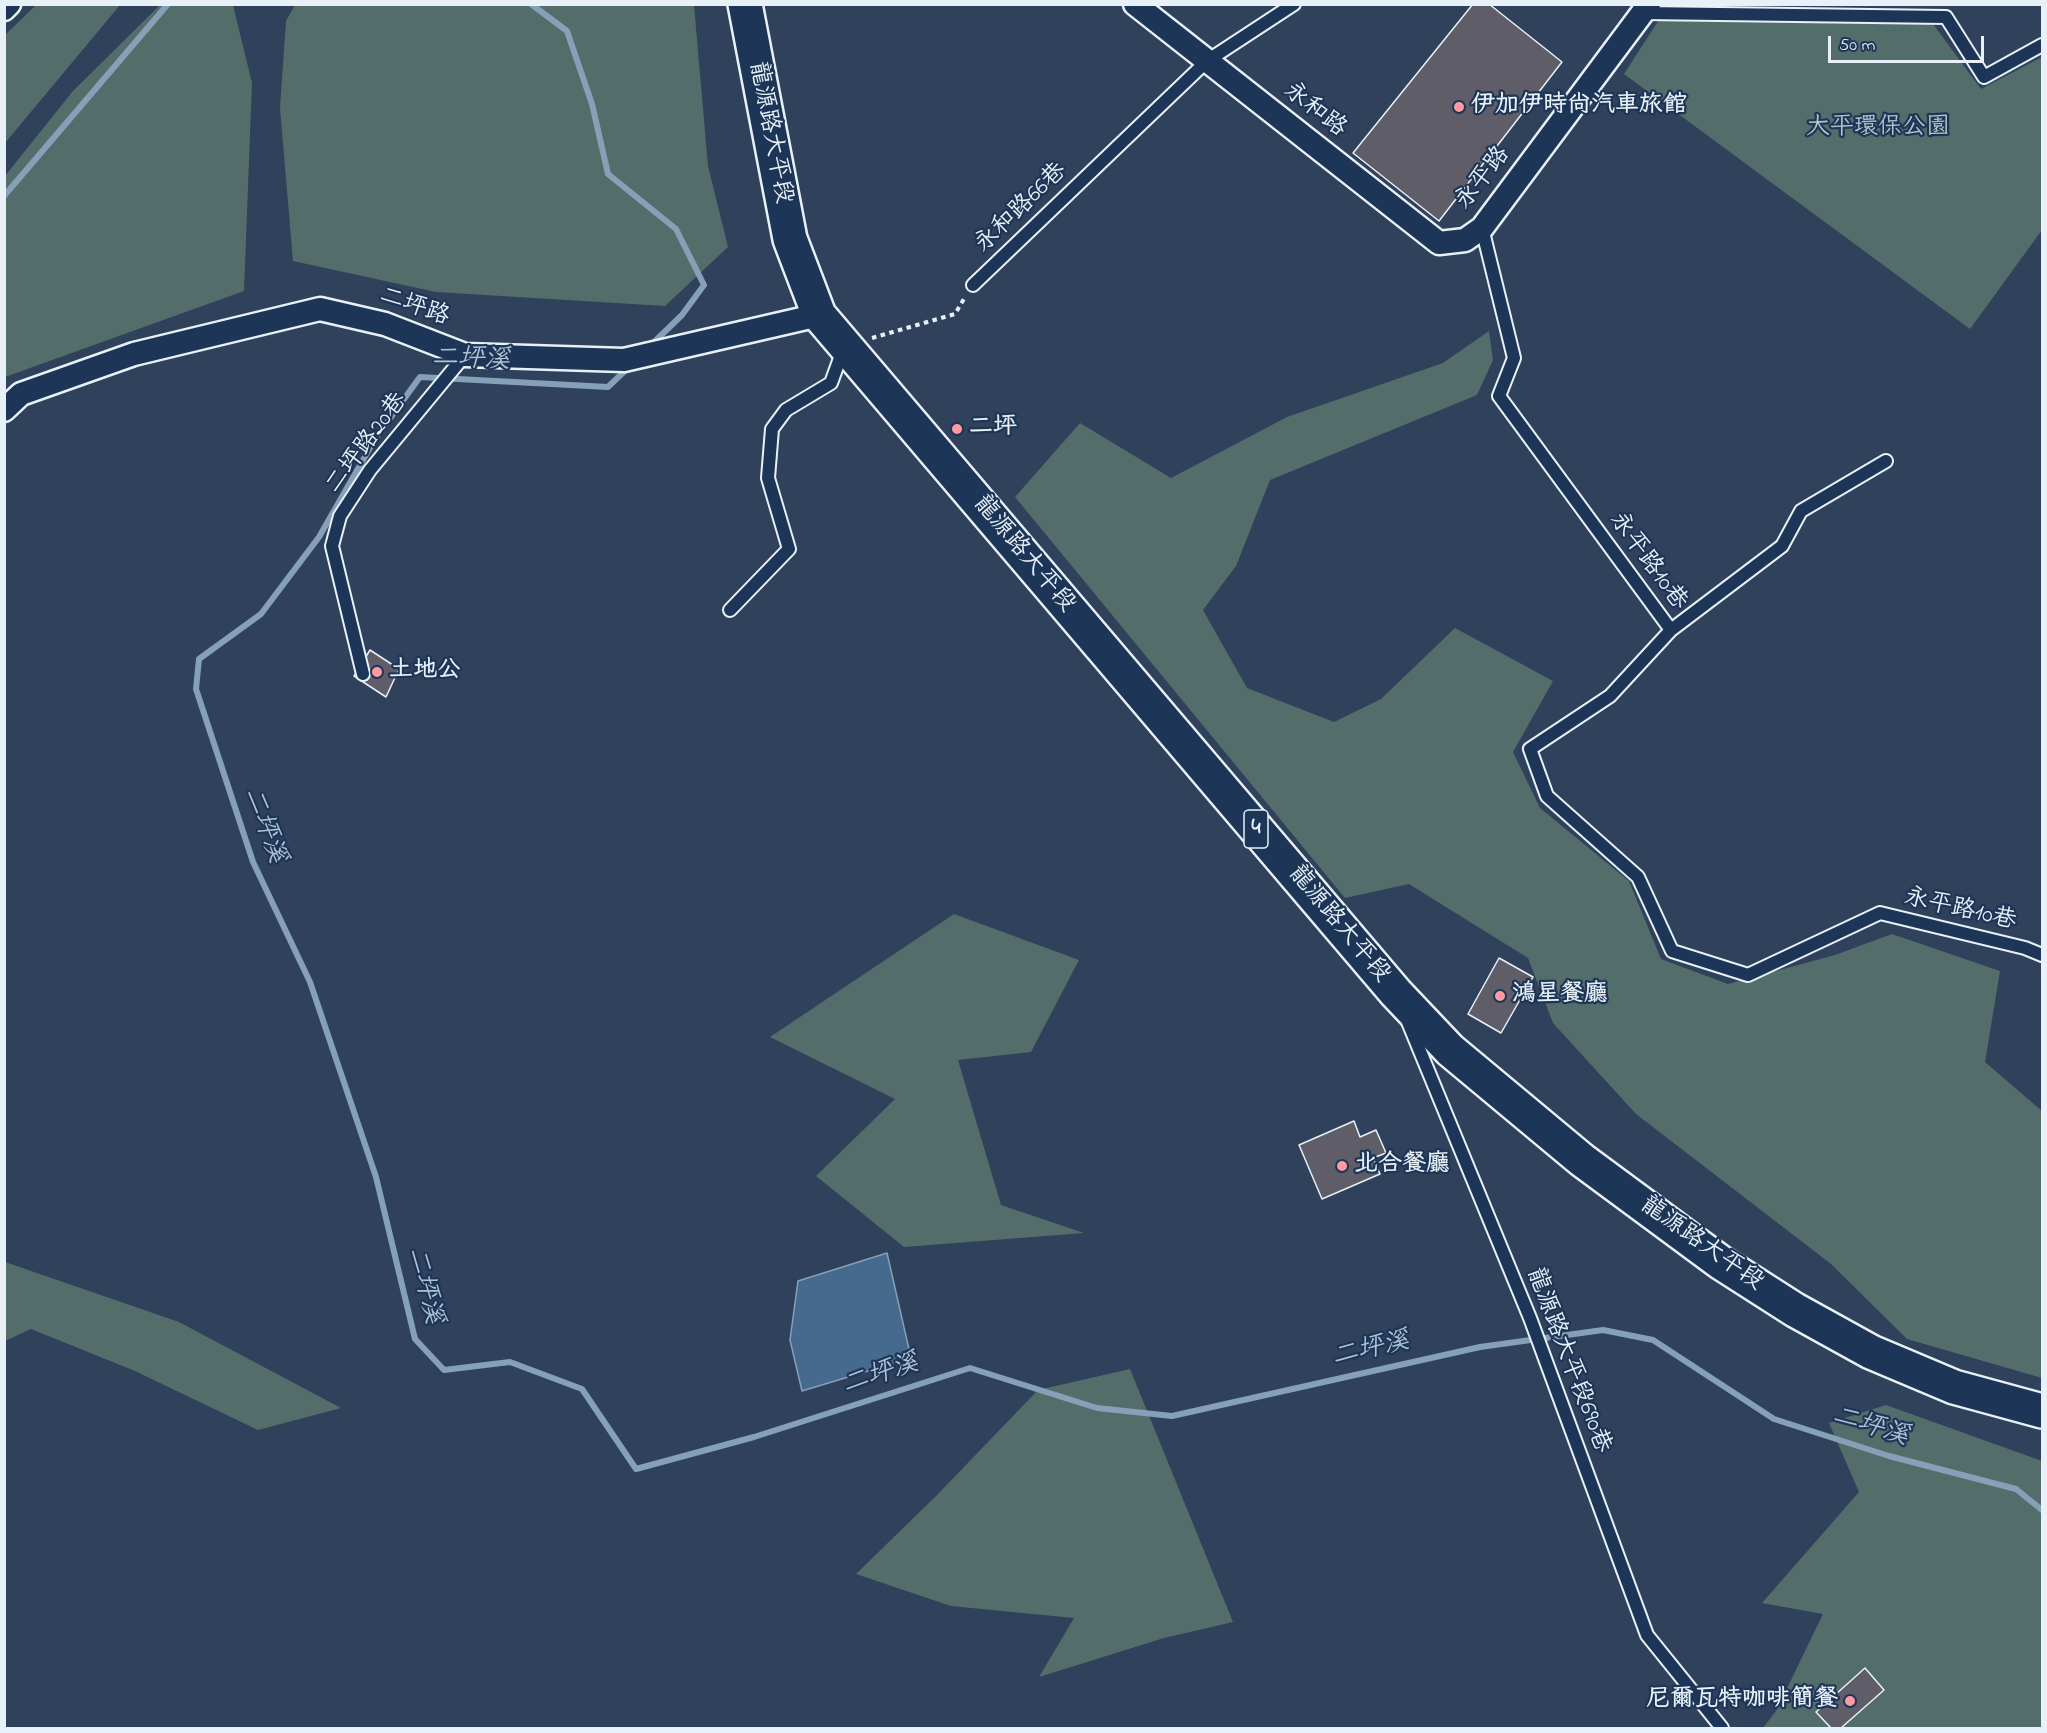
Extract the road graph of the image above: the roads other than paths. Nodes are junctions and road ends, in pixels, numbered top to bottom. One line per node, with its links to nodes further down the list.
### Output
1 (9, 4): 5 (street)
2 (744, 4): 11 (main road, 龍源路大平段 / 4)
3 (1135, 4): 8 (street, 永和路)
4 (1294, 4): 8 (lane, 永和路66巷)
5 (4, 9)
6 (1646, 9): 7 (lane); 9 (street, 永平路)
7 (2043, 45)
8 (1208, 62): 9 (street, 永和路); 10 (lane, 永和路66巷)
9 (1474, 234): 19 (lane, 永平路10巷)
10 (973, 285)
11 (819, 315): 12 (main road, 龍源路大平段 / 4); 13 (street, 二坪路)
12 (845, 345): 18 (lane); 22 (main road, 龍源路大平段 / 4)
13 (465, 355): 14 (street, 二坪路); 20 (lane, 二坪路20巷)
14 (21, 394): 15 (street, 二坪路); 16 (lane)
15 (4, 411)
16 (4, 418)
17 (1886, 461): 19 (lane)
18 (730, 610)
19 (1671, 630): 21 (lane, 永平路10巷)
20 (363, 674)
21 (2043, 956)
22 (1396, 993): 23 (main road, 龍源路大平段 / 4); 24 (lane, 龍源路大平段690巷)
23 (2043, 1411)
24 (1722, 1728)

